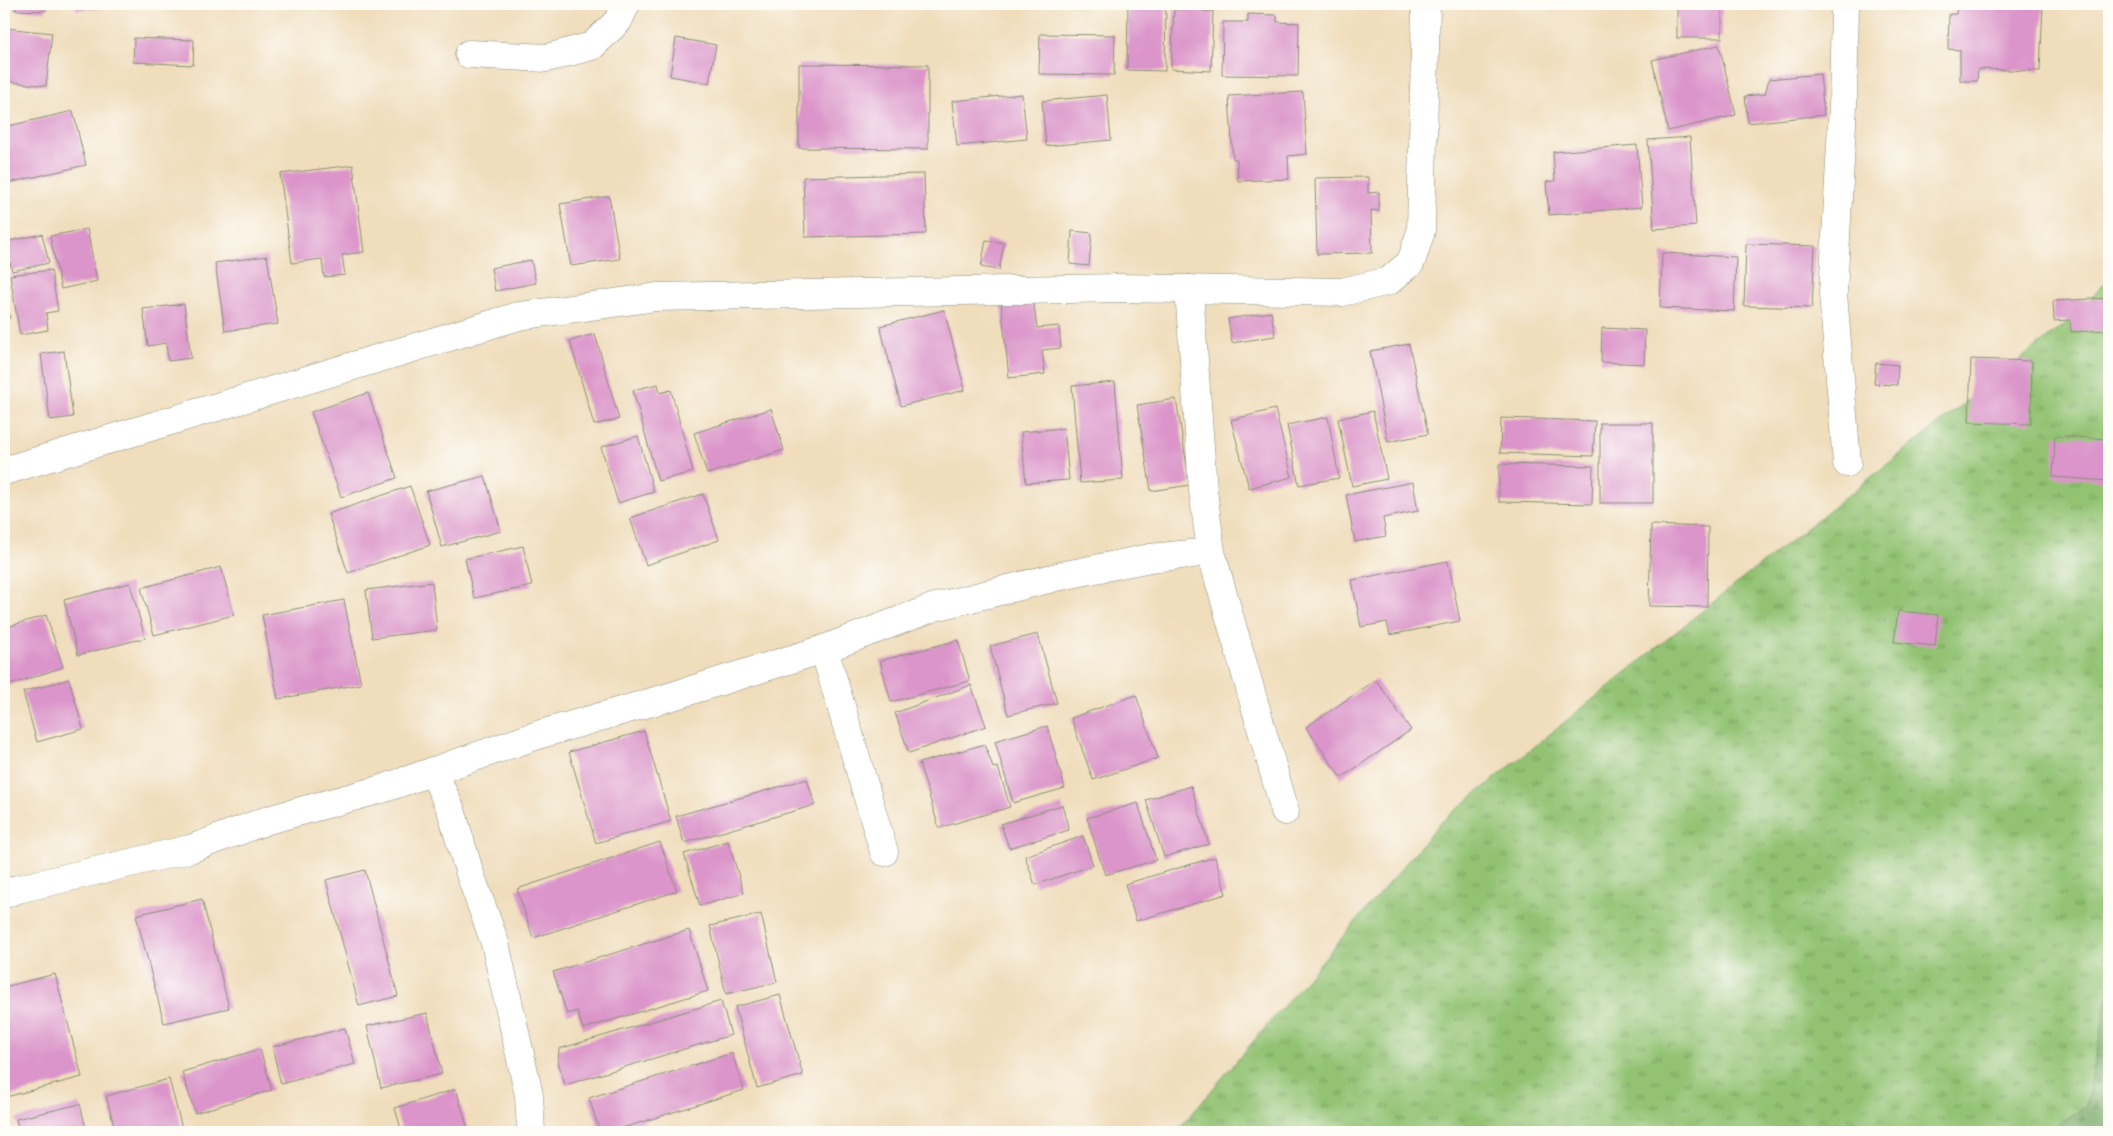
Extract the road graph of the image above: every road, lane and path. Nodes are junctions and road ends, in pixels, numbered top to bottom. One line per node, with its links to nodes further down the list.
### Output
1 (626, 4): 4 (street)
2 (1426, 4): 5 (street)
3 (1845, 4): 6 (street)
4 (469, 54)
5 (1189, 289): 7 (street); 8 (street)
6 (1847, 463)
7 (4, 471)
8 (1211, 552): 9 (street); 11 (street)
9 (824, 649): 10 (street); 12 (street)
10 (433, 771): 13 (street); 14 (street)
11 (1285, 811)
12 (884, 852)
13 (4, 894)
14 (531, 1132)

